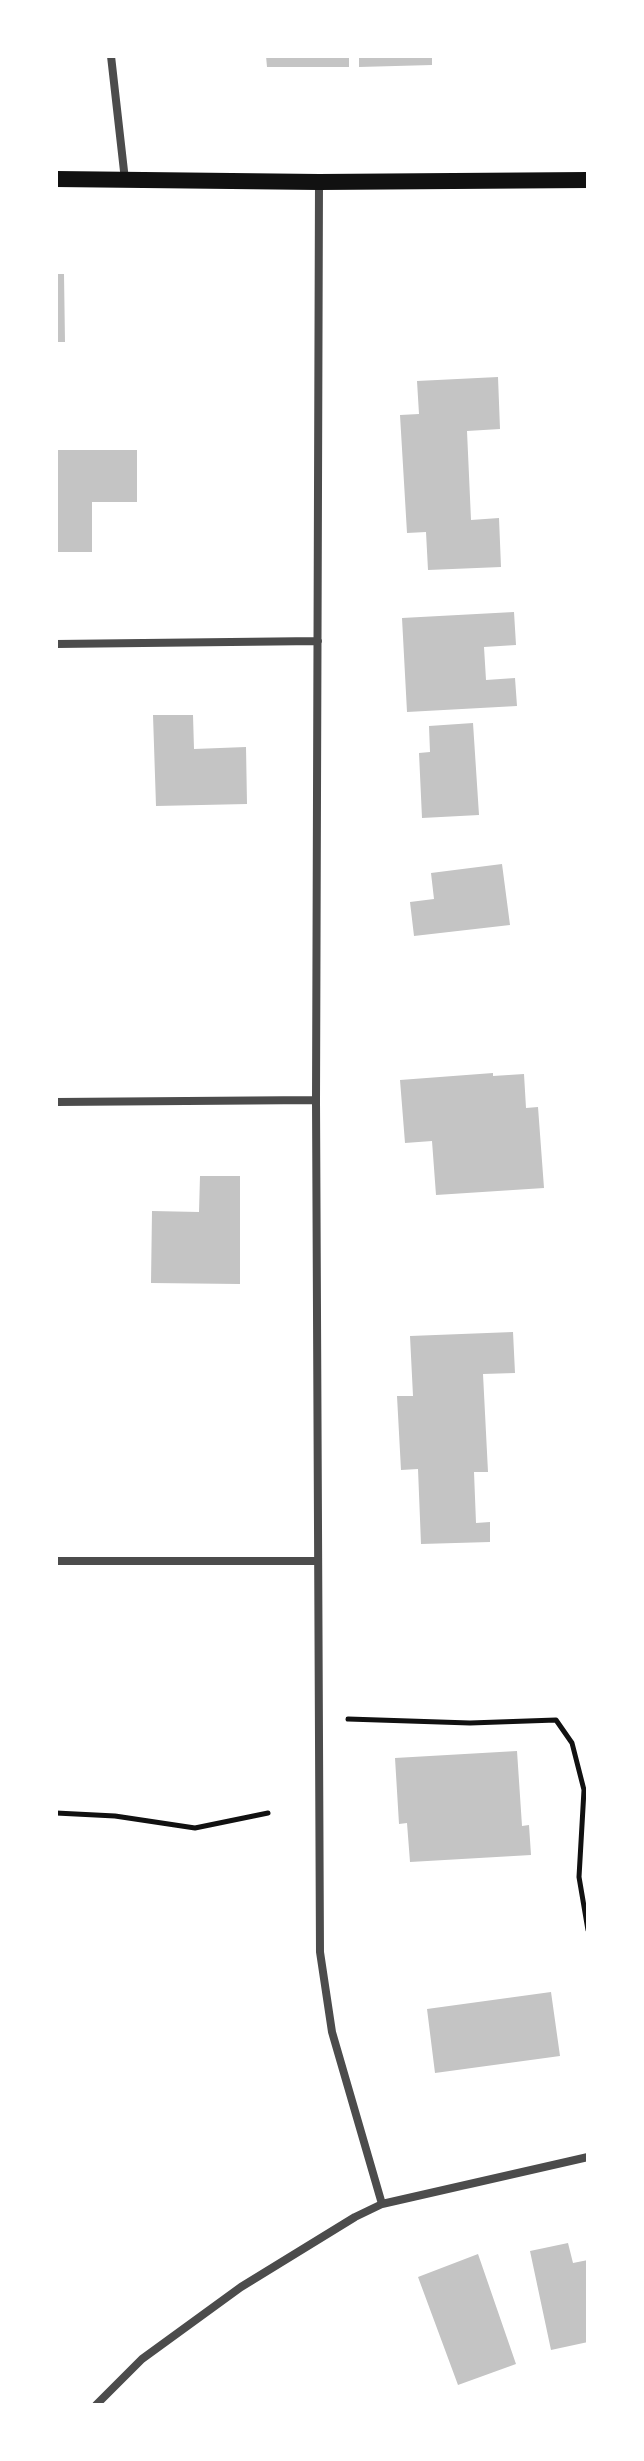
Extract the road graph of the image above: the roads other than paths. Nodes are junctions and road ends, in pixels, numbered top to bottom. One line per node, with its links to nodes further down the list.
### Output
1 (111, 56): 3 (street)
2 (56, 179): 3 (main road)
3 (125, 180): 5 (main road)
4 (588, 180): 5 (main road)
5 (319, 182): 6 (street)
6 (318, 641): 7 (street); 8 (street)
7 (56, 644)
8 (316, 1100): 9 (street); 11 (street)
9 (56, 1102)
10 (56, 1561): 11 (street)
11 (318, 1561): 13 (street)
12 (588, 2157): 13 (street)
13 (382, 2204): 14 (street)
14 (96, 2405)

